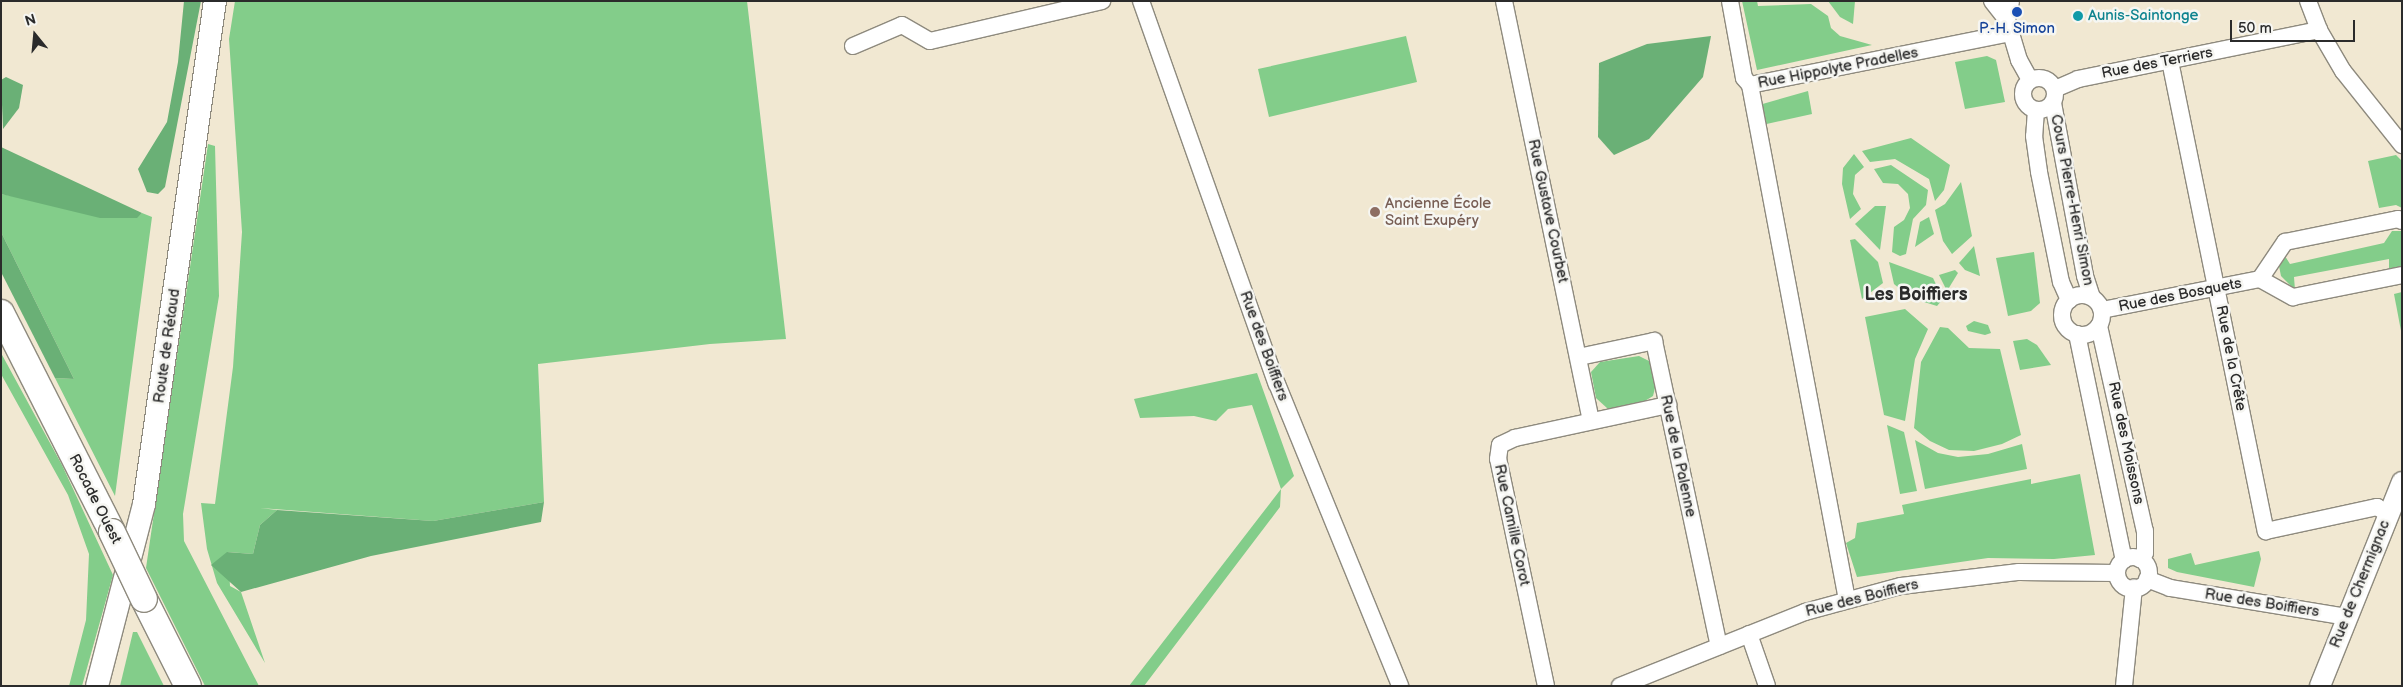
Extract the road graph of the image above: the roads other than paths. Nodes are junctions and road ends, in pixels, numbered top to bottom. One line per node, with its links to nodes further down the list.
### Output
1 (214, 1): 38 (main road, Route de Rétaud)
2 (1102, 1): 11 (street)
3 (1141, 1): 40 (street, Rue des Boiffiers)
4 (1504, 1): 26 (street, Rue Gustave Courbet)
5 (1730, 1): 14 (street, Rue Hippolyte Pradelles)
6 (1992, 1): 9 (street)
7 (2011, 1): 9 (street)
8 (2308, 1): 10 (street)
9 (2009, 26): 13 (street); 14 (street, Rue Hippolyte Pradelles)
10 (2319, 30): 12 (street, Rue des Terriers); 17 (street)
11 (853, 46)
12 (2170, 61): 15 (street, Rue des Terriers); 21 (street, Rue de la Crête)
13 (2030, 80): 15 (street); 16 (street, Cours Pierre-Henri Simon)
14 (1750, 85): 33 (street)
15 (2054, 96): 16 (street, Cours Pierre-Henri Simon); 23 (street, Cours Pierre-Henri Simon)
16 (2036, 110): 22 (street, Cours Pierre-Henri Simon)
17 (2402, 145)
18 (2402, 221): 20 (street)
19 (2402, 275): 20 (street, Rue des Bosquets)
20 (2260, 279): 21 (street, Rue des Bosquets)
21 (2217, 287): 23 (street, Rue des Bosquets); 30 (street, Rue de la Crête)
22 (2069, 300): 23 (street); 25 (street)
23 (2098, 311): 25 (street); 31 (street, Rue des Moissons)
24 (1, 313): 39 (main road, Rocade Ouest, bridge)
25 (2076, 334): 31 (street, Rue des Moissons)
26 (1579, 357): 27 (street, Rue de la Palenne); 28 (street, Rue Gustave Courbet)
27 (1668, 405): 28 (street, Rue Camille Corot); 36 (street, Rue de la Palenne)
28 (1591, 420): 41 (street, Rue Camille Corot)
29 (2402, 482): 30 (street, Rue de Chermignac)
30 (2388, 514): 34 (street, Rue de Chermignac)
31 (2127, 564): 32 (street); 32 (street, Rue des Boiffiers); 33 (street, Rue des Boiffiers)
32 (2141, 584): 34 (street, Rue des Boiffiers); 43 (street)
33 (1847, 600): 35 (street, Rue des Boiffiers)
34 (2348, 617): 44 (street, Rue de Chermignac)
35 (1749, 634): 36 (street, Rue des Boiffiers); 42 (street)
36 (1719, 646): 37 (street, Rue des Boiffiers)
37 (1631, 684)
38 (97, 686)
39 (188, 686)
40 (1400, 686)
41 (1546, 686)
42 (1767, 686)
43 (2124, 686)
44 (2320, 686)

